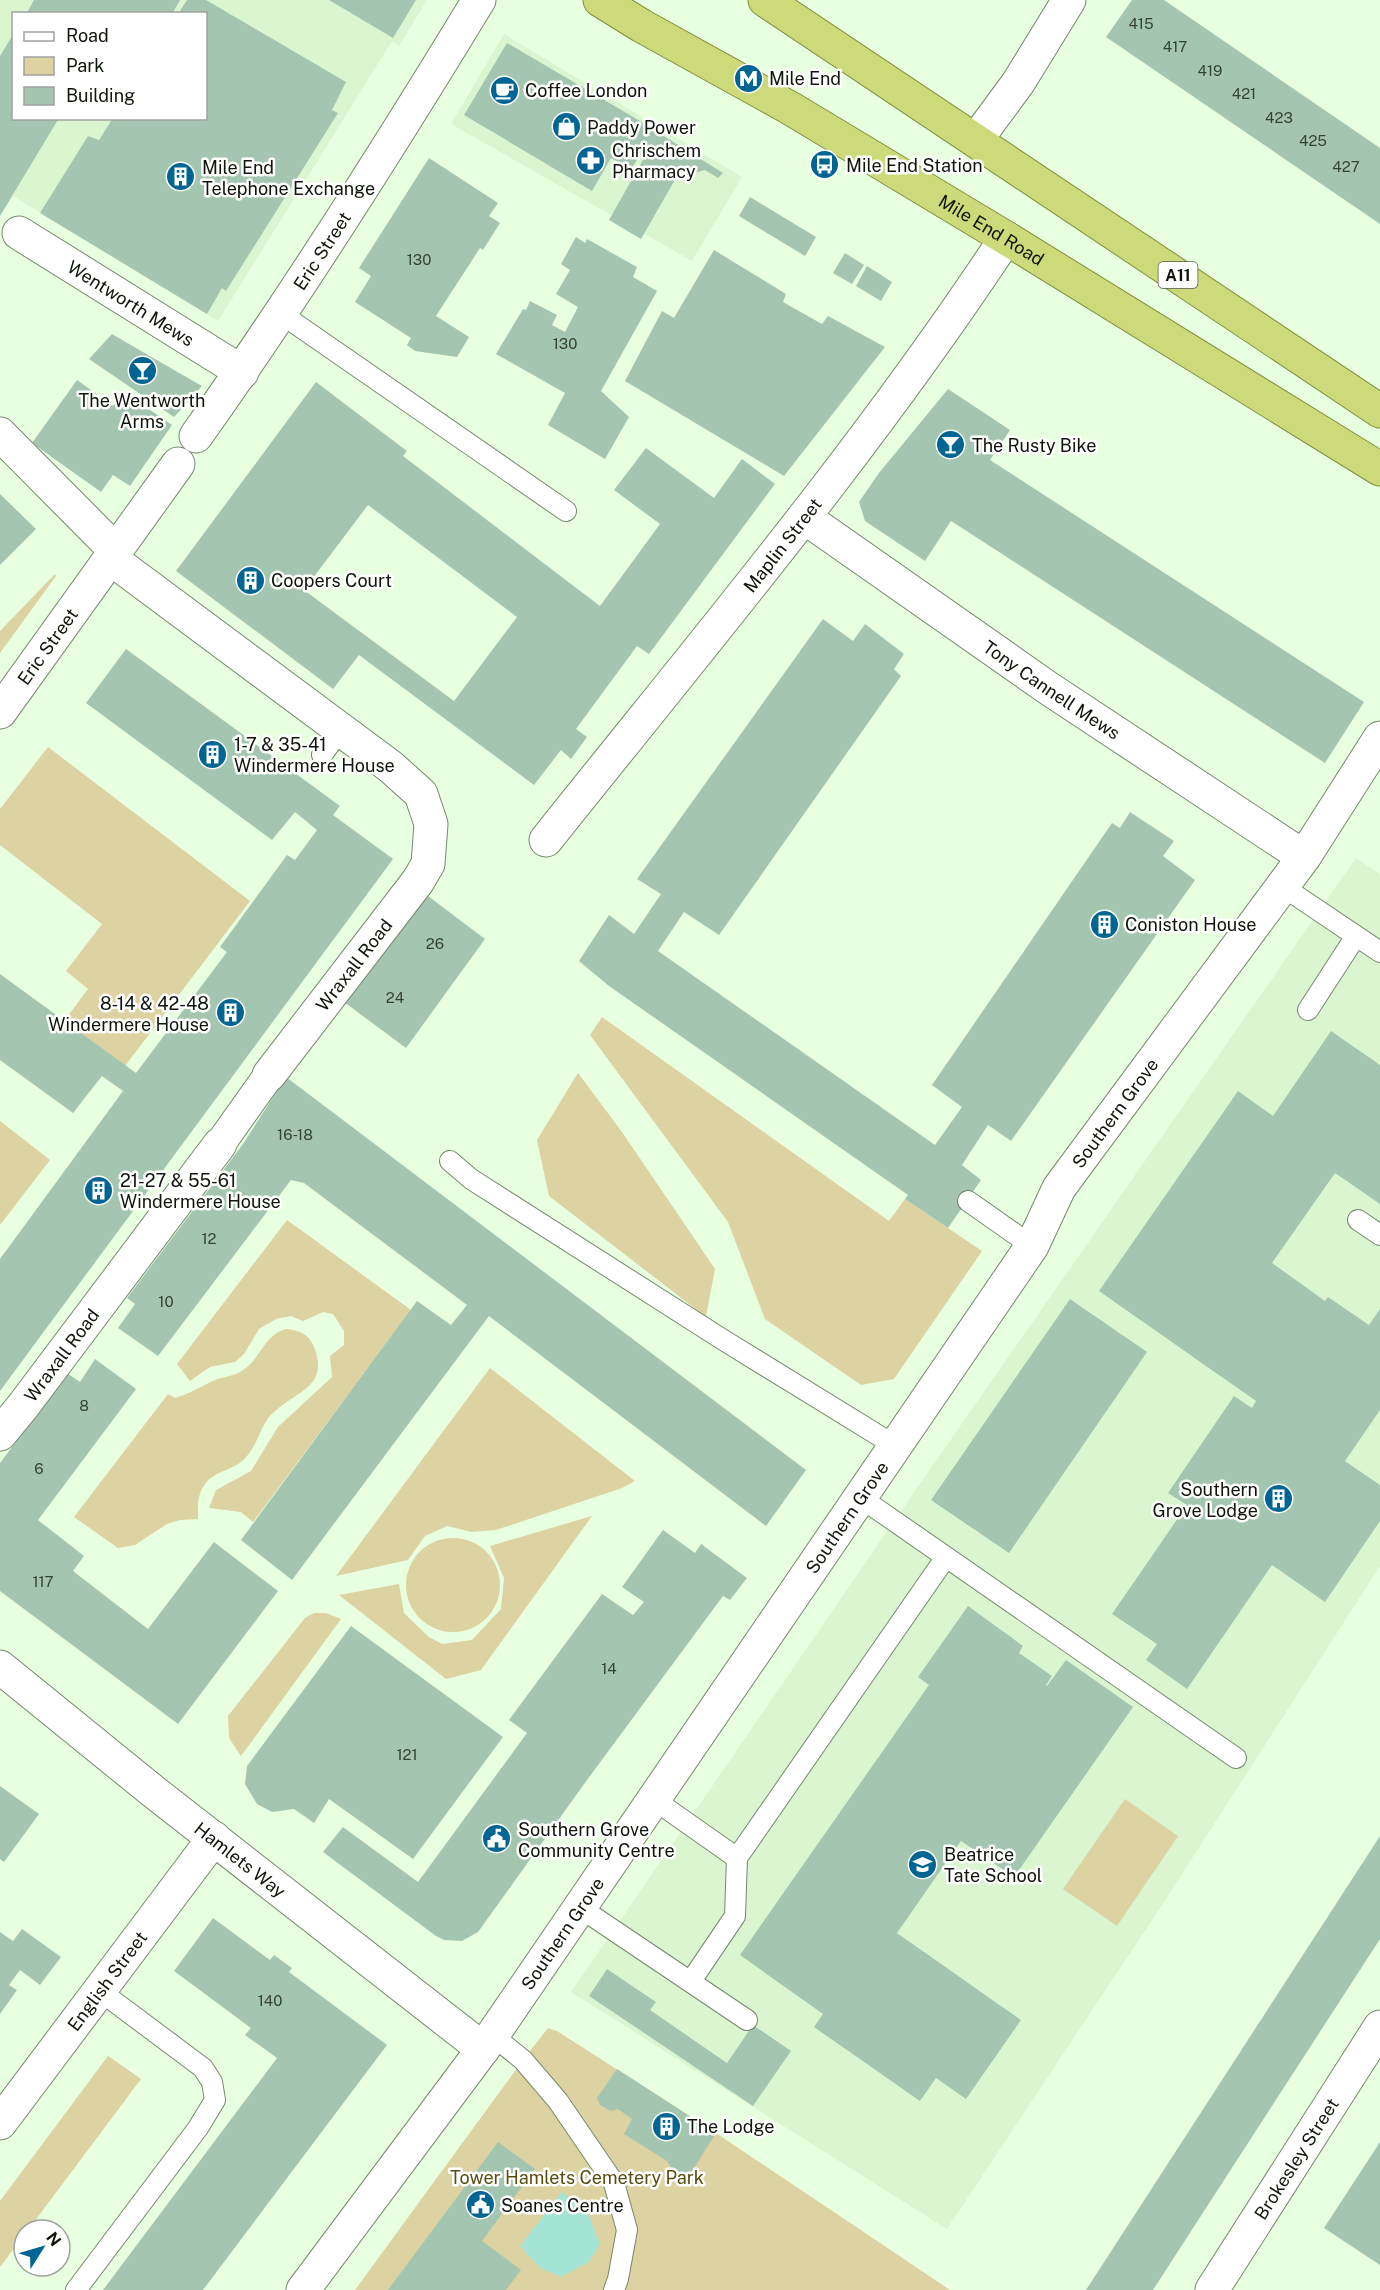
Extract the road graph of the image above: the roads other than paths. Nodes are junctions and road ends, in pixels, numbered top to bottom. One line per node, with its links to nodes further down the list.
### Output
1 (479, 0): 8 (street, Eric Street)
2 (600, 0): 7 (highway, Mile End Road)
3 (765, 0): 5 (highway, A11)
4 (1069, 0): 5 (street)
5 (976, 140): 10 (highway, A11)
6 (13, 232): 9 (street, Wentworth Mews)
7 (1006, 238): 14 (highway, Mile End Road); 16 (street, Maplin Street)
8 (280, 313): 9 (street, Eric Street); 15 (lane)
9 (242, 372): 12 (street, Eric Street)
10 (1380, 411)
11 (0, 434): 17 (street, Wraxall Road)
12 (196, 436)
13 (178, 464): 17 (street, Eric Street)
14 (1380, 469)
15 (566, 511)
16 (804, 517): 20 (street, Maplin Street); 21 (street, Tony Cannell Mews)
17 (113, 555): 18 (street, Eric Street); 26 (street, Wraxall Road)
18 (0, 712)
19 (1380, 738): 21 (street, Southern Grove)
20 (546, 840)
21 (1304, 857): 22 (street, Southern Grove)
22 (1282, 886): 23 (lane); 32 (street, Southern Grove)
23 (1356, 936): 24 (lane); 25 (lane)
24 (1380, 952)
25 (1308, 1010)
26 (269, 1075): 27 (street, Wraxall Road)
27 (220, 1144): 33 (street, Wraxall Road)
28 (450, 1161): 34 (lane)
29 (968, 1201): 32 (lane)
30 (1358, 1220): 31 (lane)
31 (1380, 1235)
32 (1032, 1246): 34 (street, Southern Grove)
33 (0, 1434)
34 (894, 1445): 35 (street, Southern Grove)
35 (861, 1498): 36 (lane); 39 (street, Southern Grove)
36 (946, 1557): 38 (lane); 41 (lane)
37 (0, 1666): 40 (street, Hamlets Way)
38 (1236, 1758)
39 (653, 1799): 41 (lane); 42 (street, Southern Grove)
40 (214, 1838): 44 (street, English Street); 47 (street, Hamlets Way)
41 (737, 1858): 43 (lane)
42 (579, 1907): 43 (lane); 47 (street, Southern Grove)
43 (691, 1981): 45 (lane)
44 (100, 1991): 48 (street, English Street); 49 (lane)
45 (747, 2020)
46 (1380, 2027): 52 (street, Brokesley Street)
47 (487, 2042): 50 (street, Southern Grove); 51 (lane)
48 (0, 2123)
49 (76, 2290)
50 (303, 2290)
51 (614, 2290)
52 (1212, 2290)

